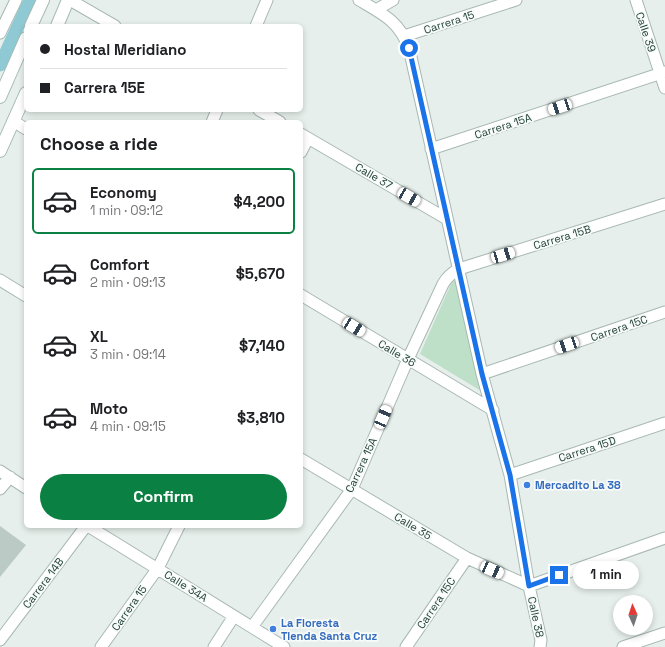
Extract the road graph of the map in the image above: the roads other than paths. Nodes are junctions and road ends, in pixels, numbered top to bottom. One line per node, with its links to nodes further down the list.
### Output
1 (16, 0): 14 (street)
2 (42, 0): 10 (main road)
3 (69, 0): 11 (main road); 12 (street)
4 (268, 0): 13 (street)
5 (359, 0): 9 (street, Calle 38)
6 (393, 0): 9 (street)
7 (516, 0): 15 (street, Carrera 15)
8 (636, 0): 17 (street, Calle 39)
9 (376, 10): 15 (street, Calle 38)
10 (32, 24)
11 (58, 24)
12 (111, 24)
13 (257, 24)
14 (0, 32)
15 (404, 36): 26 (street, Calle 38)
16 (24, 43): 19 (main road)
17 (663, 73): 18 (street, Calle 39); 26 (street, Carrera 15A)
18 (665, 88)
19 (0, 97)
20 (24, 97): 23 (main road)
21 (262, 112): 22 (street)
22 (276, 120)
23 (13, 121): 24 (street); 27 (main road)
24 (24, 128)
25 (304, 136): 29 (street, Calle 37)
26 (431, 149): 29 (street, Calle 38)
27 (0, 151)
28 (665, 204): 30 (street, Carrera 15B)
29 (447, 219): 30 (street, Calle 38)
30 (459, 269): 35 (street, Carrera 15A); 36 (street, Calle 38)
31 (0, 280): 32 (street)
32 (24, 295)
33 (303, 296): 35 (street, Calle 36)
34 (665, 312): 36 (street, Carrera 15C)
35 (408, 359): 37 (street, Calle 36); 44 (street, Carrera 15A)
36 (482, 374): 37 (street, Calle 38)
37 (493, 410): 41 (street, Calle 38)
38 (665, 424): 41 (street, Carrera 15D)
39 (303, 460): 44 (street, Calle 35)
40 (5, 474): 42 (street); 43 (street)
41 (510, 475): 51 (street, Calle 38)
42 (24, 487)
43 (0, 489)
44 (352, 489): 49 (street, Calle 35); 53 (street, Carrera 15A)
45 (85, 528): 55 (street, Carrera 14B)
46 (90, 528): 50 (street, Calle 34A)
47 (178, 528): 50 (street, Carrera 15)
48 (665, 538): 51 (street)
49 (467, 558): 51 (street, Calle 35); 59 (street, Carrera 15C)
50 (158, 568): 52 (street, Calle 34A); 56 (street, Carrera 15)
51 (529, 586): 60 (street, Calle 38)
52 (234, 616): 53 (street, Calle 34A); 57 (street)
53 (252, 627): 58 (street, Calle 34A)
54 (665, 633): 61 (street)
55 (0, 640)
56 (101, 647)
57 (214, 647)
58 (284, 647)
59 (406, 647)
60 (540, 647)
61 (623, 647)

